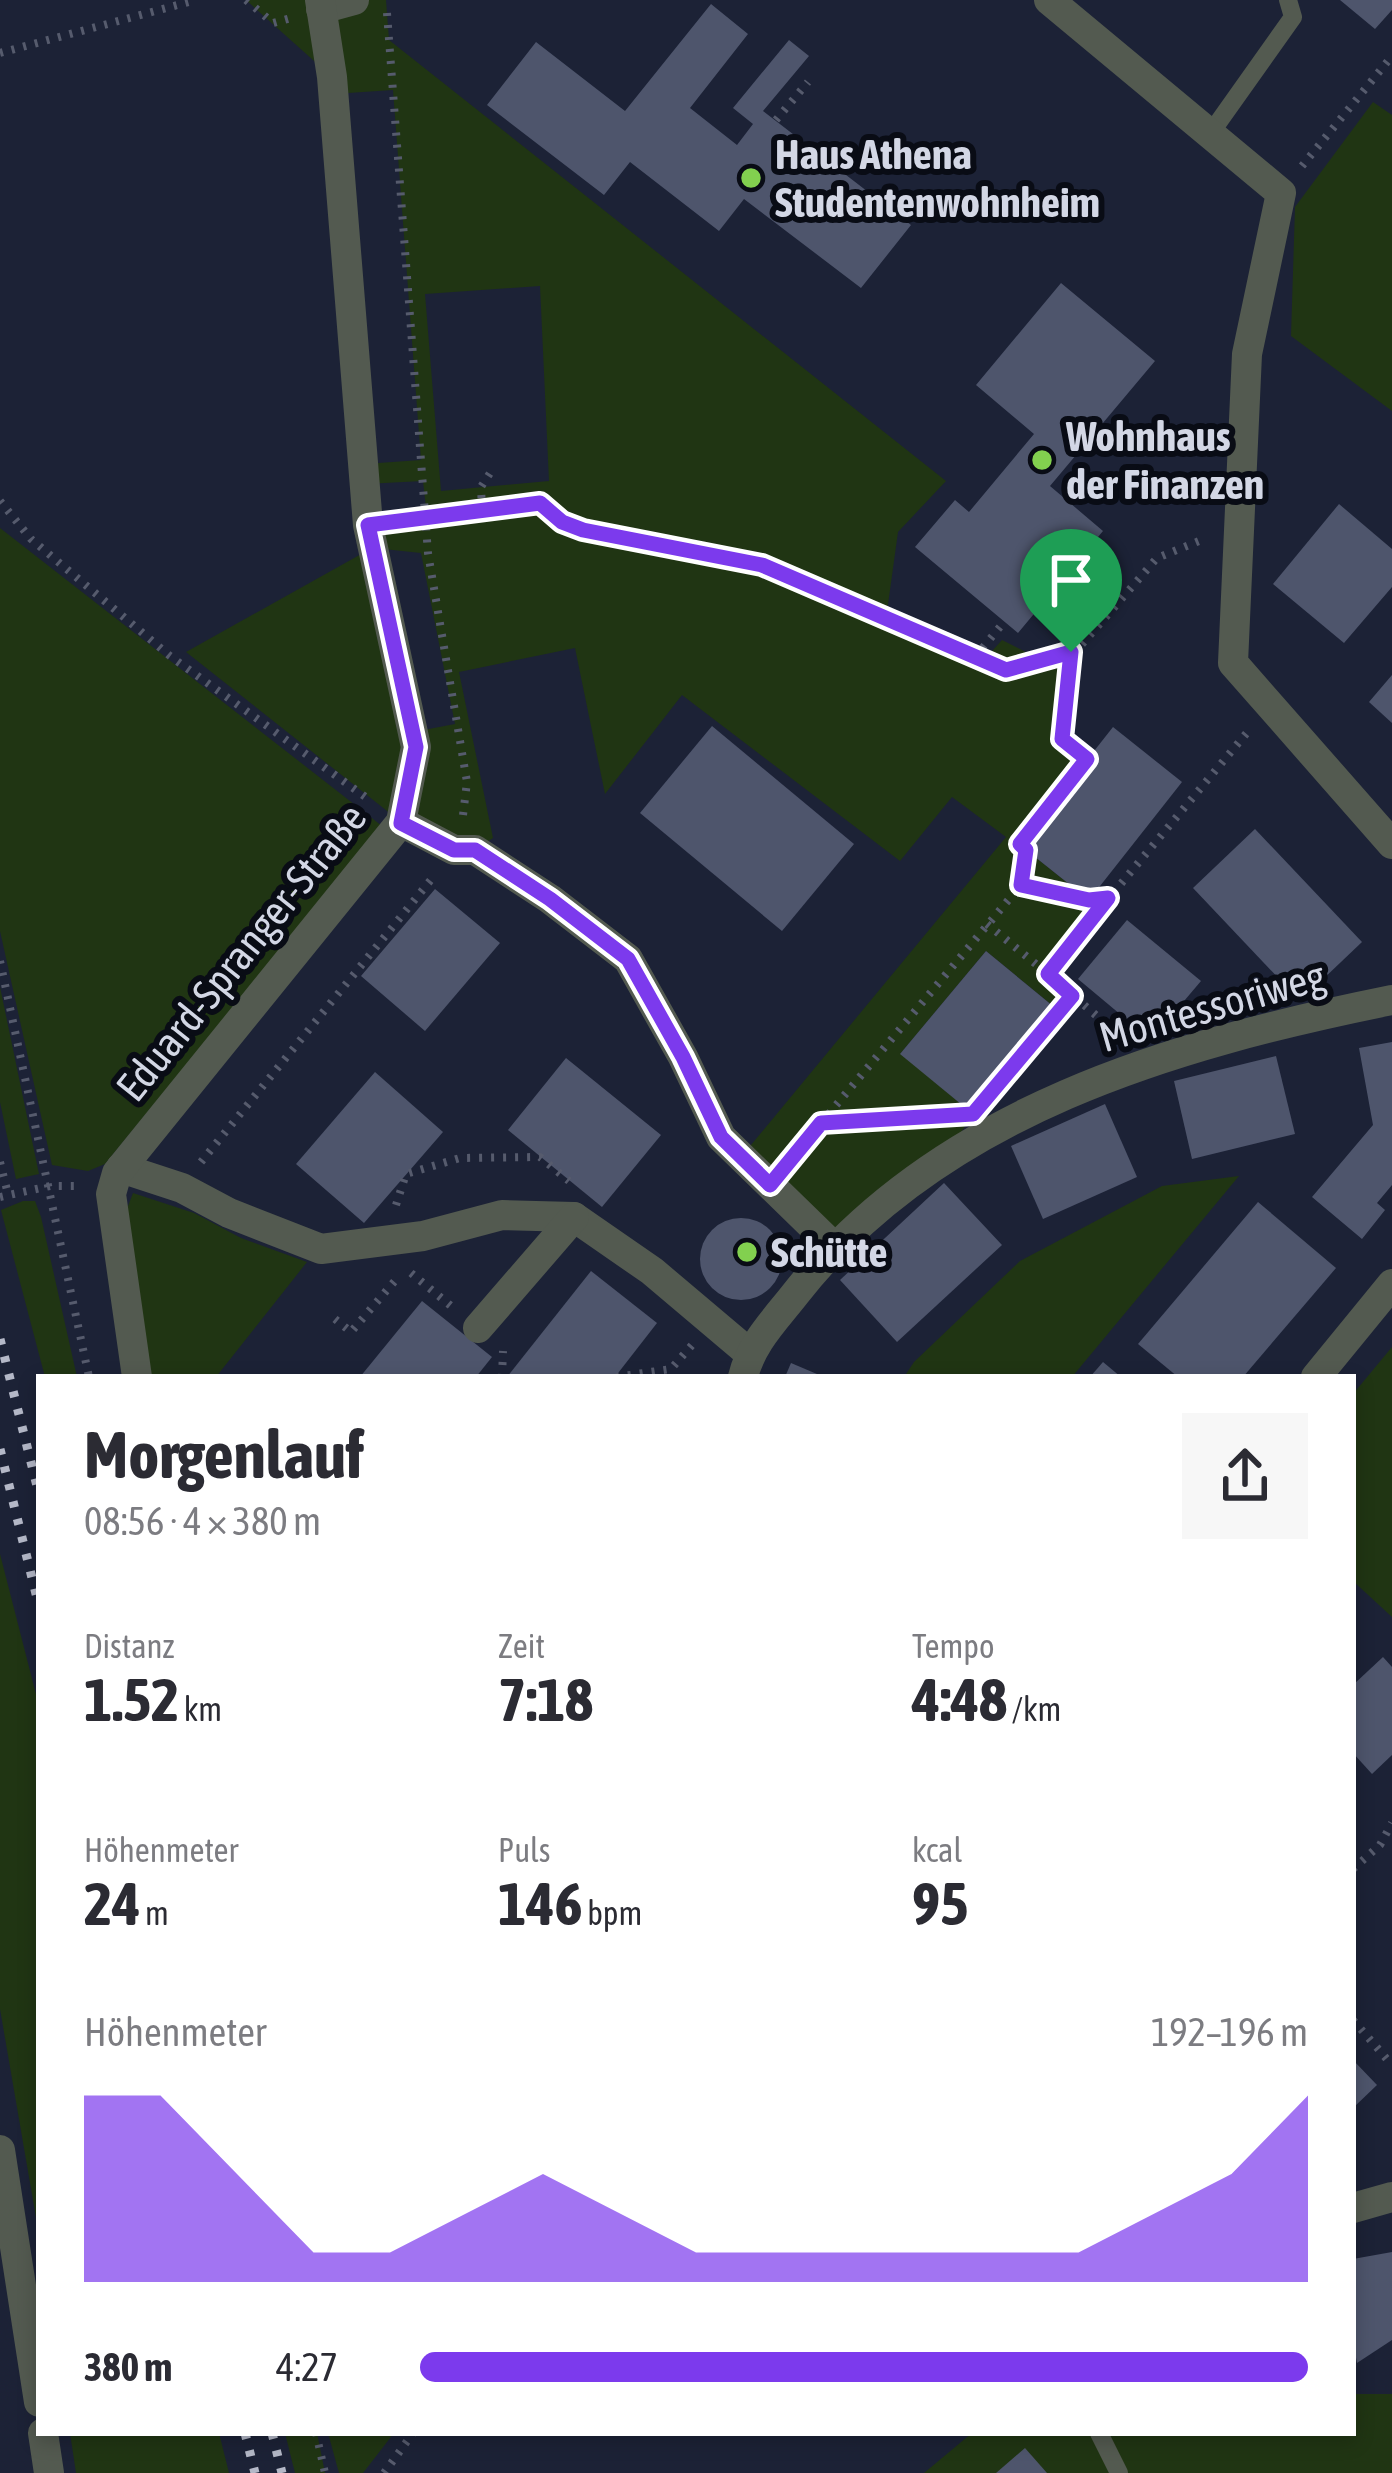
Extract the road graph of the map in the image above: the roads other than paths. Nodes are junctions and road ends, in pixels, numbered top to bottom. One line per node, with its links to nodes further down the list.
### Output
1 (354, 0): 4 (street)
2 (1049, 0): 5 (street)
3 (1288, 0): 5 (lane)
4 (320, 5): 6 (street, Eduard-Spranger-Straße)
5 (1210, 134): 7 (street)
6 (401, 823): 9 (street, Eduard-Spranger-Straße); 11 (street)
7 (1392, 844)
8 (1392, 1000): 11 (street, Montessoriweg)
9 (122, 1168): 10 (street); 15 (street, Eduard-Spranger-Straße)
10 (574, 1217): 13 (street); 14 (street)
11 (833, 1246): 14 (street, Montessoriweg)
12 (1392, 1284): 16 (street)
13 (478, 1328)
14 (746, 1365)
15 (137, 1374)
16 (1318, 1374)
17 (0, 2150): 20 (street)
18 (1392, 2198): 19 (street)
19 (1356, 2206)
20 (36, 2383)
21 (44, 2436): 23 (street)
22 (1101, 2436): 24 (lane)
23 (49, 2473)
24 (1120, 2473)

